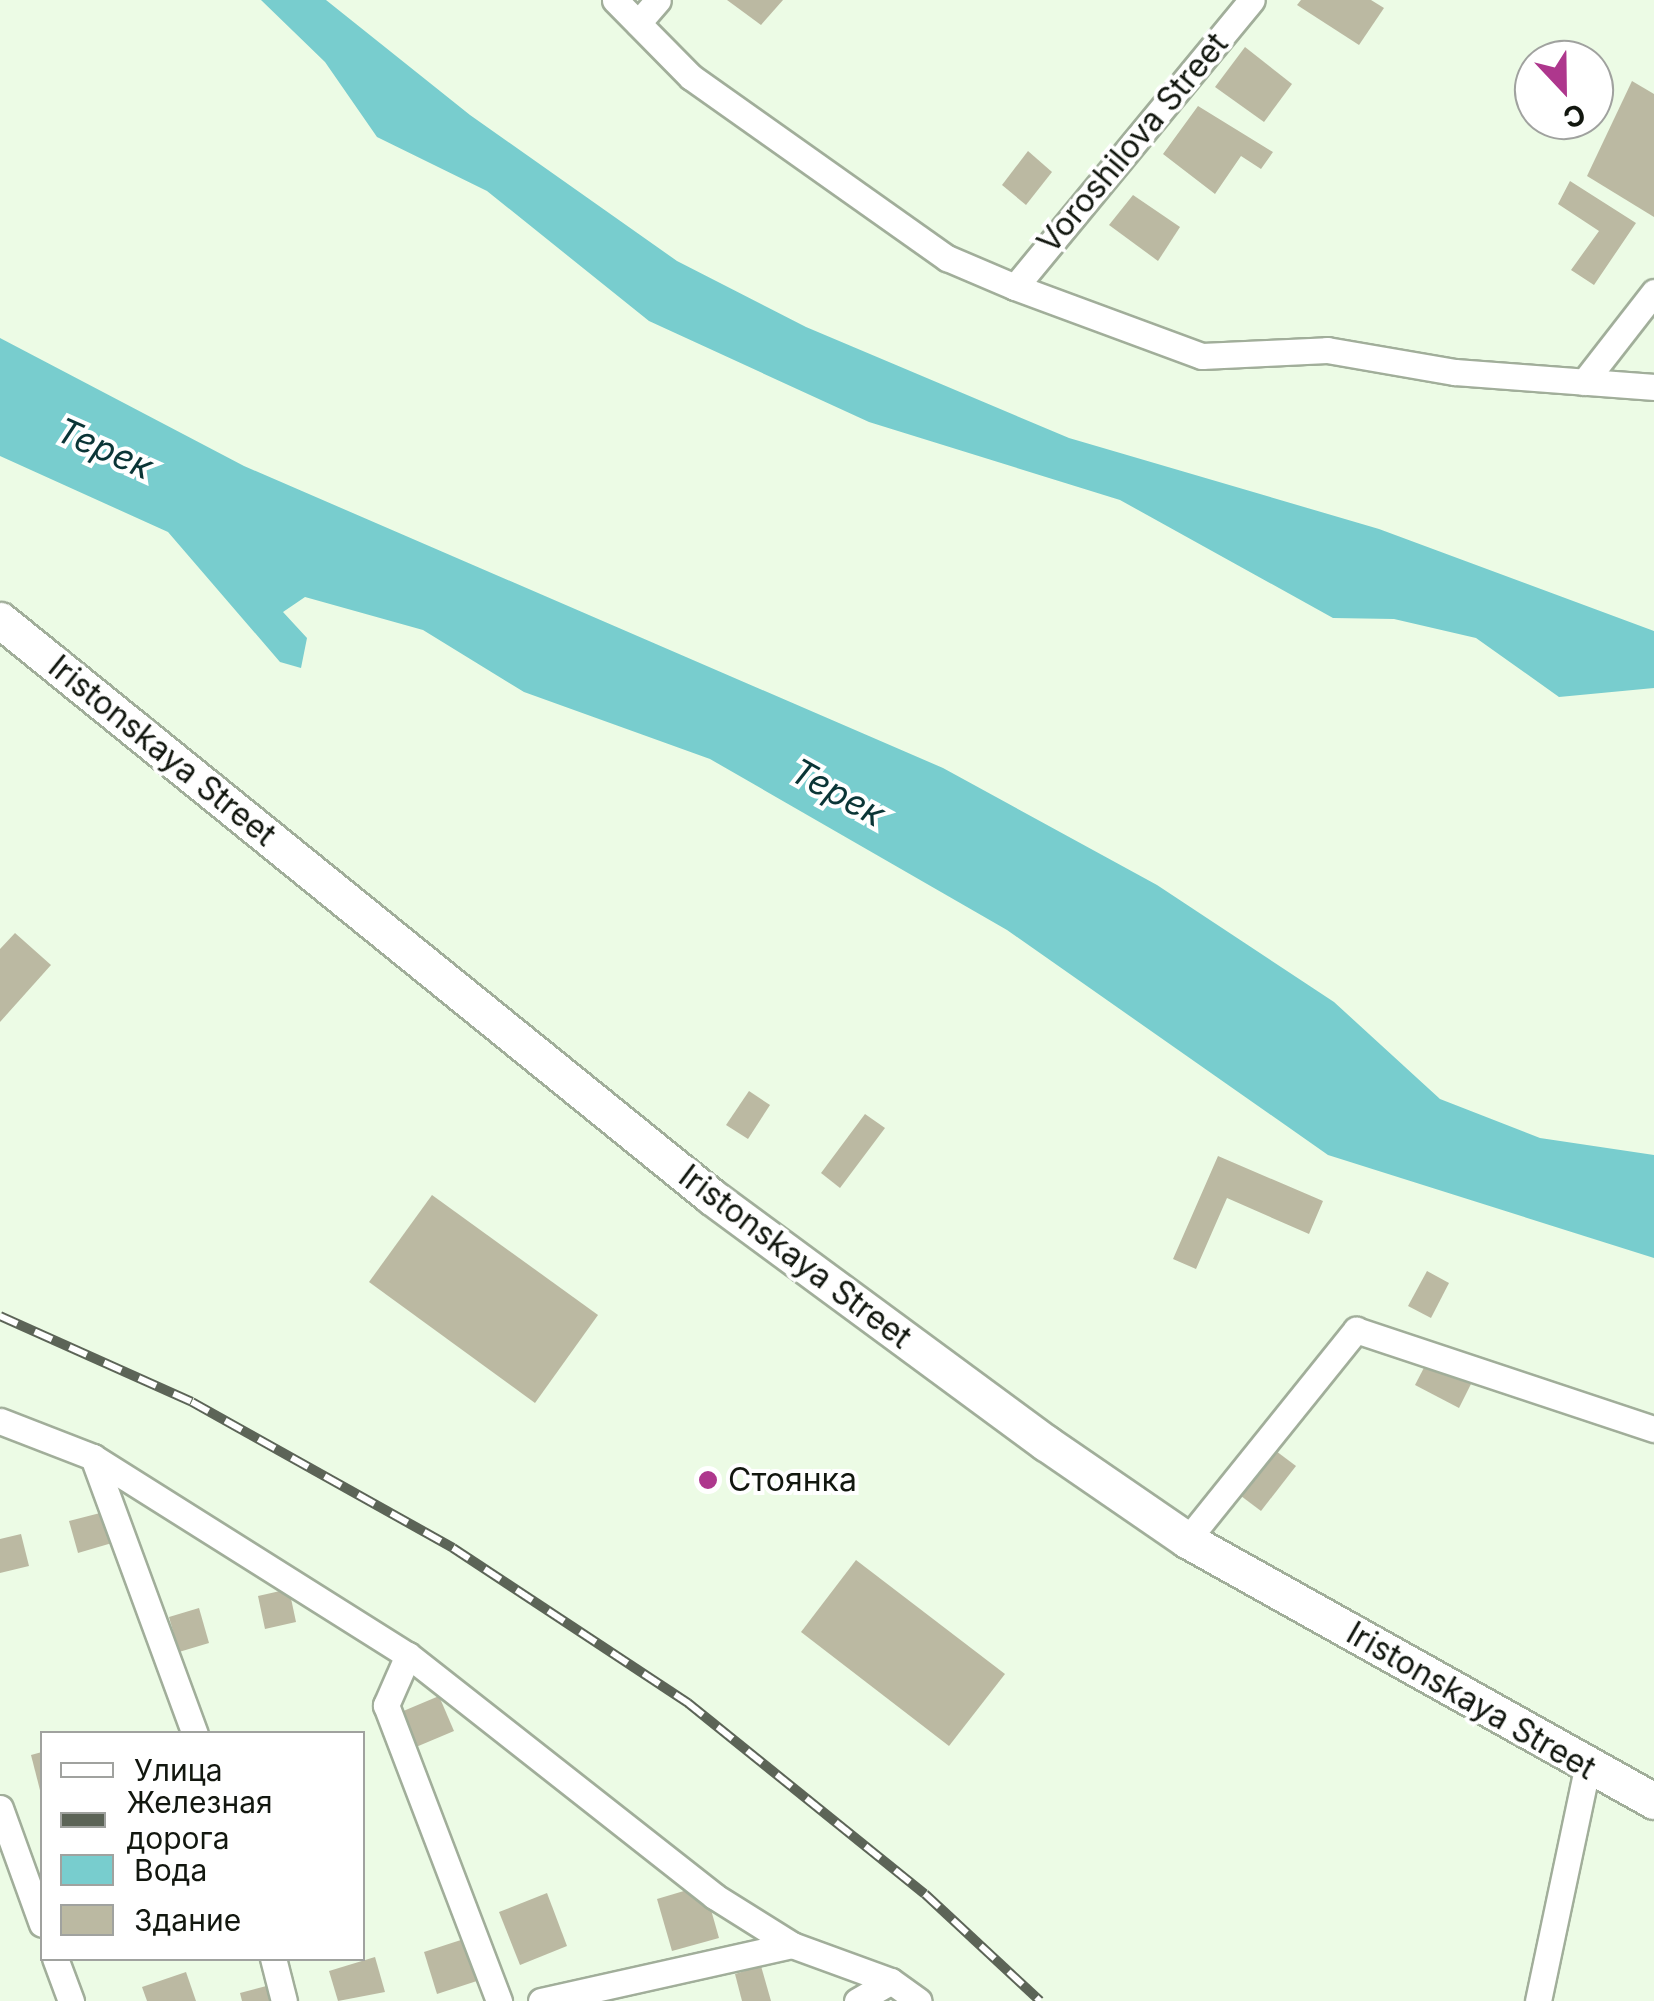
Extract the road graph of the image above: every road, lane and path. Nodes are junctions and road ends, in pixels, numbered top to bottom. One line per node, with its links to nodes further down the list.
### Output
1 (616, 0): 4 (street)
2 (658, 0): 4 (street)
3 (1252, 0): 5 (street, Voroshilova Street)
4 (638, 24): 5 (street)
5 (1015, 287): 7 (street)
6 (1654, 292): 7 (street)
7 (1584, 382): 8 (street)
8 (1654, 388)
9 (0, 620): 13 (main road, Iristonskaya Street)
10 (0, 1421): 12 (street)
11 (1654, 1428): 13 (street)
12 (94, 1457): 14 (street); 15 (street)
13 (1187, 1540): 16 (main road, Iristonskaya Street)
14 (408, 1655): 20 (street); 26 (street)
15 (193, 1731)
16 (1587, 1769): 17 (main road, Iristonskaya Street); 30 (street)
17 (1654, 1801)
18 (0, 1808): 19 (street)
19 (40, 1918)
20 (792, 1945): 23 (street); 27 (street)
21 (56, 1961): 24 (street)
22 (274, 1961): 25 (street)
23 (892, 1981): 28 (street); 29 (street)
24 (70, 2001)
25 (284, 2001)
26 (499, 2001)
27 (541, 2001)
28 (857, 2001)
29 (919, 2001)
30 (1538, 2001)

